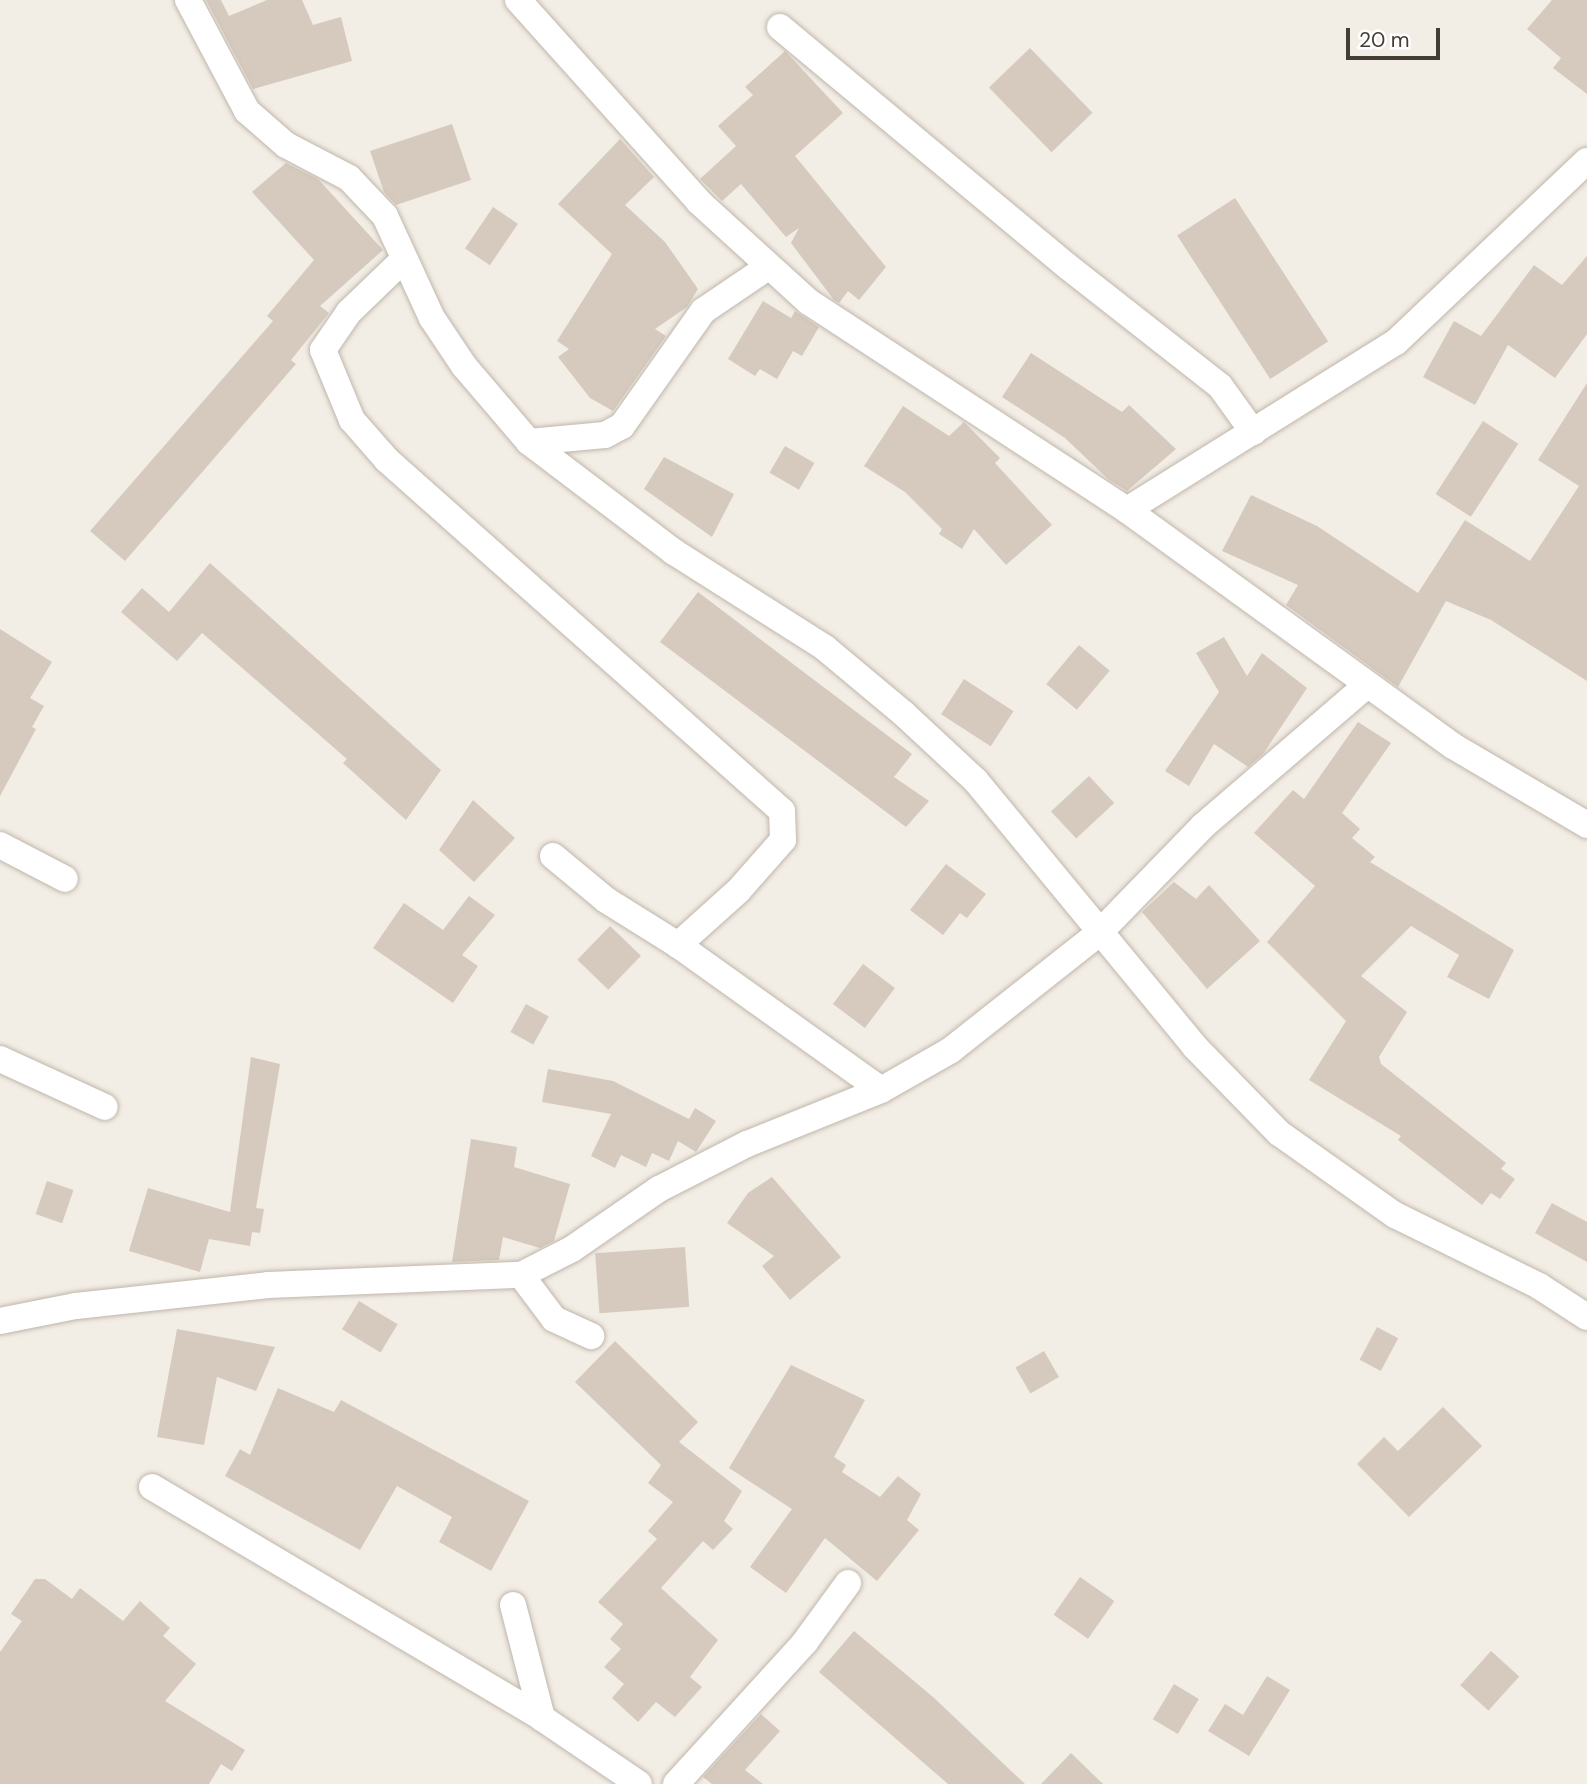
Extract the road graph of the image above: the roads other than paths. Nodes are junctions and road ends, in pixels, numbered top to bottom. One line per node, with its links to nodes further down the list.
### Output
1 (188, 0): 5 (street)
2 (518, 0): 6 (street)
3 (780, 27): 7 (street)
4 (1587, 161): 7 (street)
5 (402, 261): 8 (street); 16 (street)
6 (768, 267): 8 (street); 9 (street)
7 (1253, 432): 9 (street)
8 (529, 442): 15 (street)
9 (1127, 510): 10 (street)
10 (1366, 686): 11 (street); 15 (street)
11 (1587, 825)
12 (0, 845): 14 (street)
13 (554, 856): 16 (street)
14 (65, 878)
15 (1099, 933): 18 (street); 21 (street)
16 (678, 945): 18 (street)
17 (0, 1059): 19 (street)
18 (881, 1090): 20 (street)
19 (105, 1107)
20 (522, 1275): 22 (street); 23 (street)
21 (1587, 1317)
22 (0, 1321)
23 (591, 1336)
24 (152, 1487): 27 (street)
25 (848, 1583): 29 (street)
26 (513, 1605): 27 (street)
27 (542, 1718): 28 (street)
28 (639, 1784)
29 (676, 1784)

